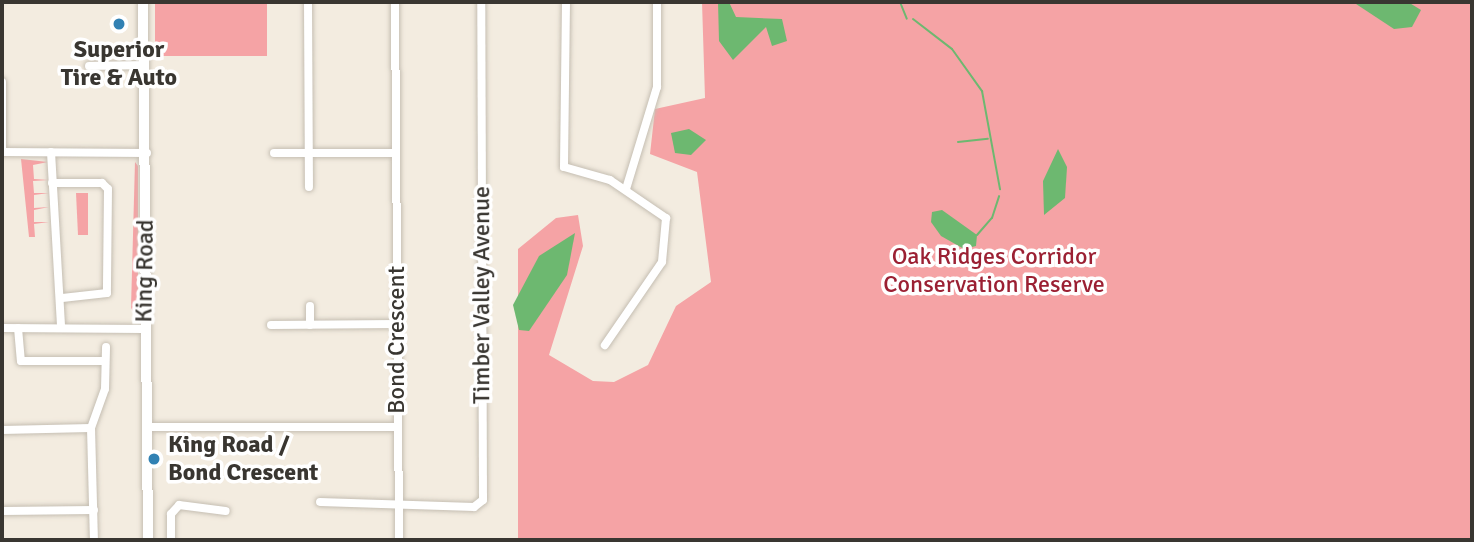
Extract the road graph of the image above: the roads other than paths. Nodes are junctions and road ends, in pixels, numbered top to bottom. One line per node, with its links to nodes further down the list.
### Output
1 (144, 2): 7 (main road, King Road)
2 (308, 2): 14 (street)
3 (395, 2): 15 (street, Bond Crescent)
4 (481, 2): 36 (street, Timber Valley Avenue)
5 (566, 2): 18 (street)
6 (656, 2): 18 (street)
7 (144, 65): 8 (street); 12 (main road, King Road)
8 (89, 66)
9 (2, 82): 10 (street)
10 (2, 152): 11 (street)
11 (51, 152): 12 (street); 16 (street)
12 (147, 153): 27 (main road, King Road)
13 (274, 153): 14 (street)
14 (309, 153): 15 (street); 17 (street)
15 (396, 153): 22 (street, Bond Crescent)
16 (52, 183): 19 (street); 19 (street)
17 (309, 187)
18 (626, 189): 28 (street)
19 (62, 298): 26 (street)
20 (310, 306): 21 (street)
21 (310, 324): 22 (street); 23 (street)
22 (397, 324): 31 (street, Bond Crescent)
23 (271, 325)
24 (2, 328): 25 (street)
25 (18, 328): 26 (street); 30 (street)
26 (61, 328): 27 (street)
27 (144, 329): 32 (main road, King Road)
28 (605, 345)
29 (106, 347): 30 (street)
30 (106, 361): 33 (street)
31 (398, 426): 32 (street, Bond Crescent); 36 (street)
32 (146, 427): 41 (main road, King Road)
33 (91, 428): 34 (street); 37 (street)
34 (2, 430)
35 (320, 502): 36 (street, Timber Valley Avenue)
36 (398, 507): 43 (street)
37 (94, 510): 38 (street); 40 (street)
38 (2, 511)
39 (226, 511): 42 (street)
40 (94, 540)
41 (148, 540)
42 (171, 540)
43 (399, 540)

